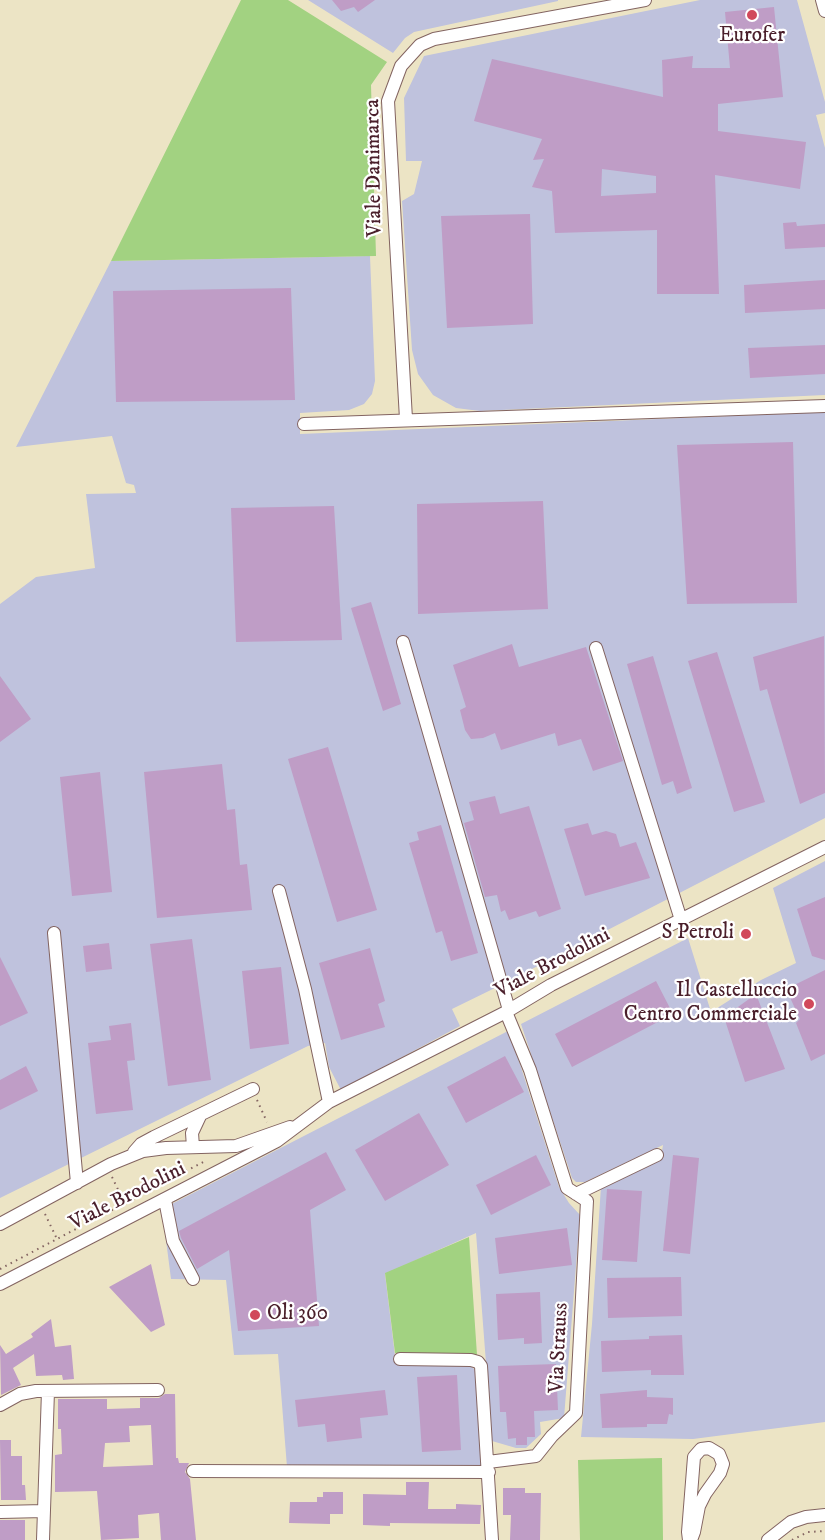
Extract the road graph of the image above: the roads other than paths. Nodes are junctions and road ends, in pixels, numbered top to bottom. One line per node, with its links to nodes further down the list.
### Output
1 (645, 0): 5 (street, Viale Danimarca)
2 (822, 0): 3 (street)
3 (825, 11)
4 (825, 406): 5 (street)
5 (406, 419): 6 (street)
6 (304, 424)
7 (403, 642): 13 (street)
8 (596, 648): 11 (street)
9 (825, 847): 11 (street, Viale Brodolini)
10 (279, 891): 15 (street)
11 (681, 920): 13 (street, Viale Brodolini)
12 (54, 933): 21 (street)
13 (507, 1011): 15 (street, Viale Brodolini); 22 (street)
14 (253, 1089): 16 (street)
15 (329, 1102): 17 (street, Viale Brodolini)
16 (200, 1116): 18 (street); 19 (street)
17 (303, 1122): 18 (street, Viale Brodolini); 23 (street, Viale Brodolini)
18 (193, 1147): 19 (street, Viale Brodolini)
19 (131, 1155): 21 (street, Viale Brodolini)
20 (657, 1155): 22 (street)
21 (77, 1183): 24 (street, Viale Brodolini)
22 (572, 1191): 31 (street, Via Strauss)
23 (165, 1200): 25 (street); 26 (street, Viale Brodolini)
24 (0, 1224)
25 (193, 1279)
26 (0, 1284)
27 (400, 1359): 31 (street)
28 (158, 1390): 29 (street)
29 (48, 1391): 30 (street); 33 (street)
30 (0, 1404)
31 (489, 1467): 32 (street, Via Strauss); 37 (street)
32 (194, 1471)
33 (44, 1511): 34 (street); 36 (street)
34 (0, 1512)
35 (825, 1515): 39 (street)
36 (43, 1540)
37 (492, 1540)
38 (690, 1540): 38 (street)
39 (768, 1540)

